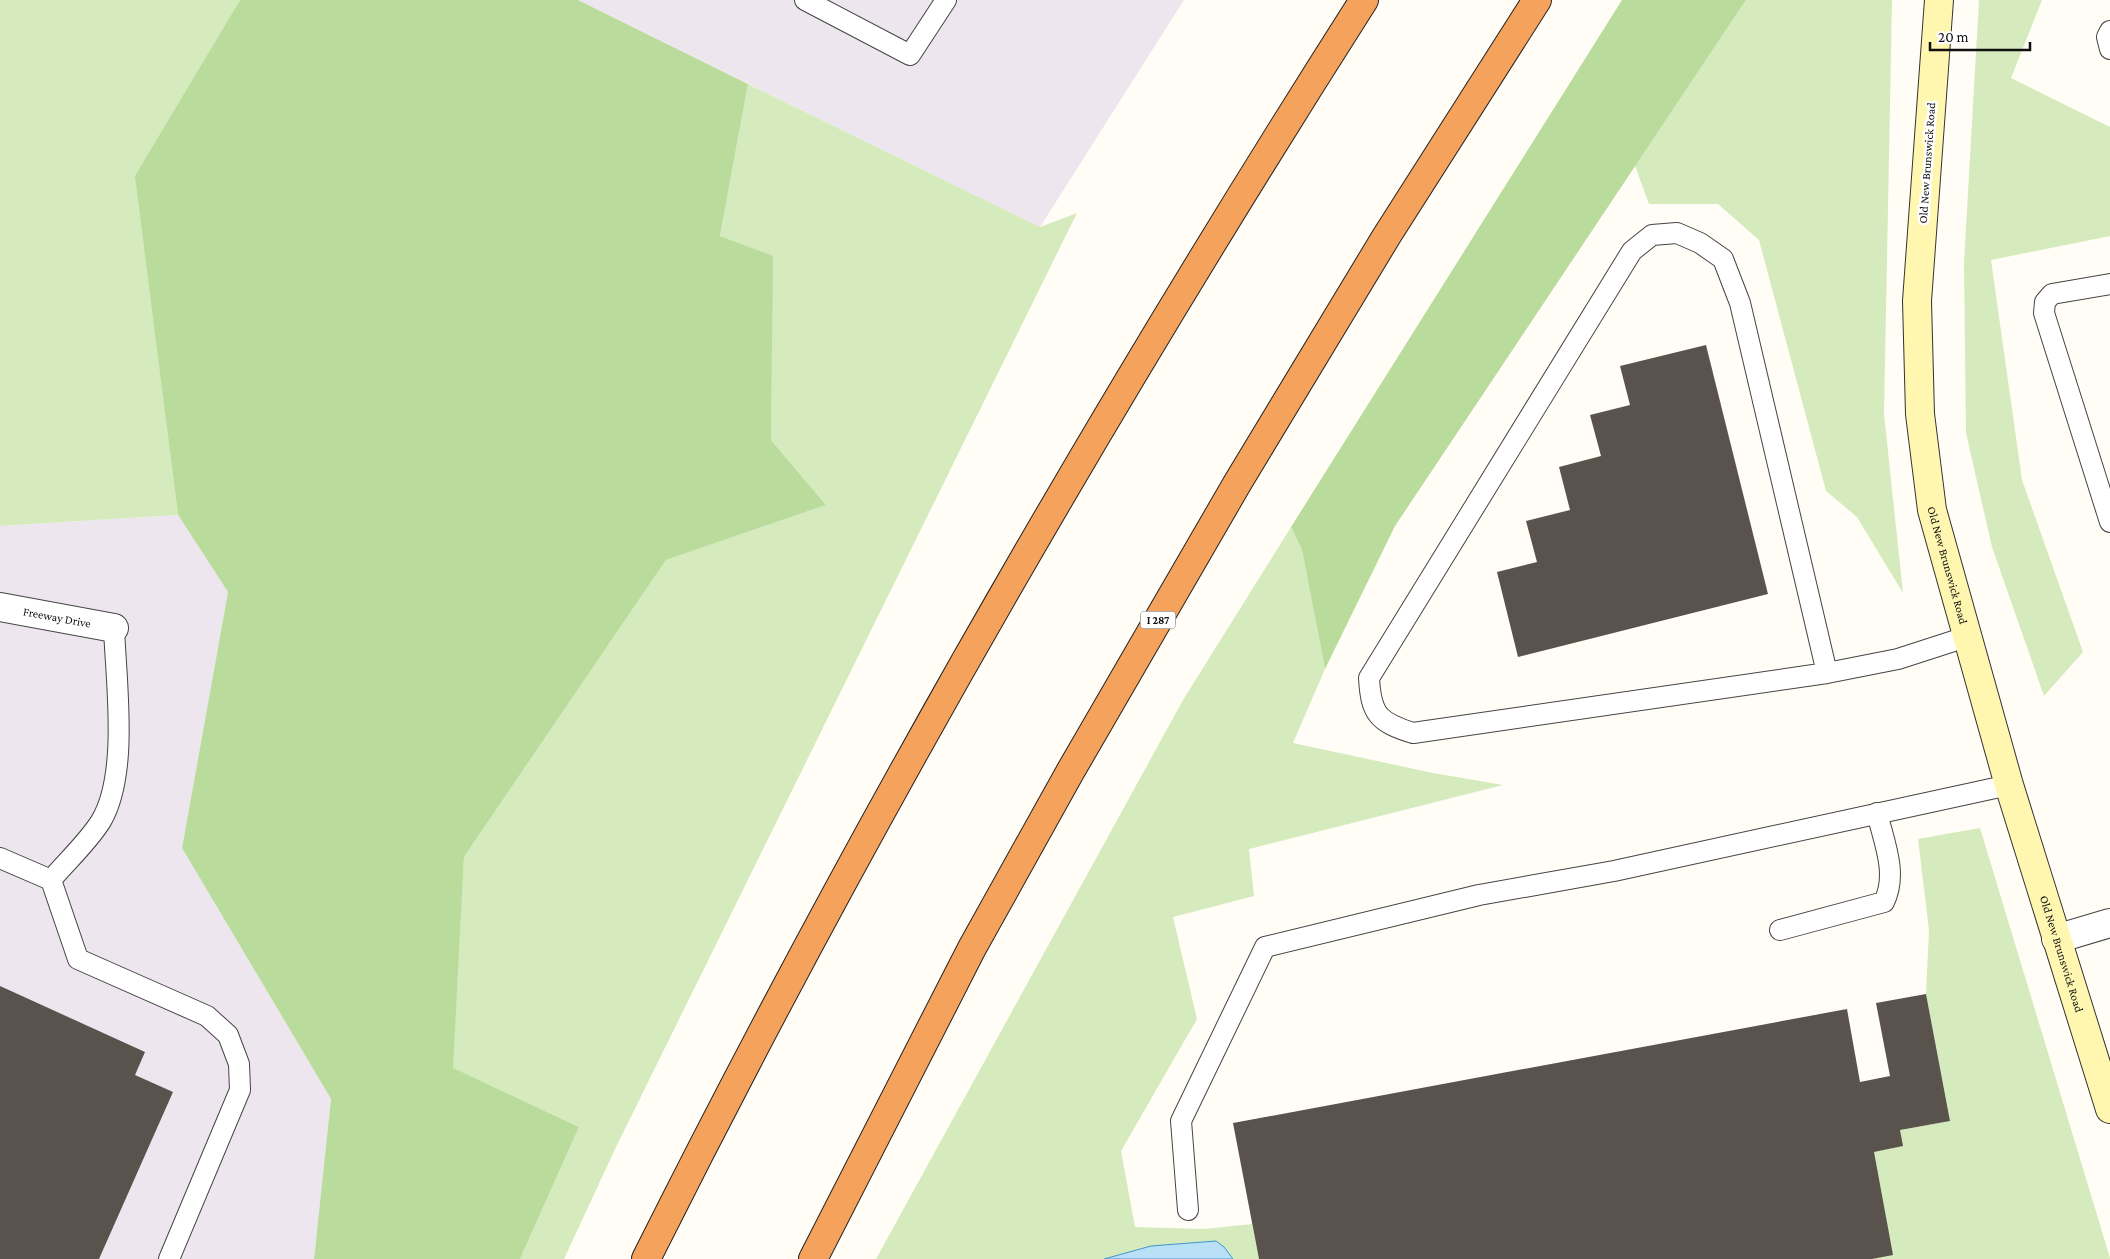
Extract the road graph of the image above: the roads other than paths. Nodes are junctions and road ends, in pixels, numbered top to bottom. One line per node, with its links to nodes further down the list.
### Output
1 (805, 0): 2 (lane)
2 (946, 0)
3 (1364, 0): 25 (highway)
4 (1537, 0): 26 (highway, I 287)
5 (1939, 0): 13 (main road, Old New Brunswick Road)
6 (2110, 30): 7 (lane)
7 (2110, 49)
8 (2110, 284): 9 (lane)
9 (2105, 487): 10 (lane)
10 (2110, 522)
11 (0, 607): 12 (street, Freeway Drive)
12 (114, 628): 18 (lane)
13 (1966, 637): 14 (lane); 15 (main road, Old New Brunswick Road)
14 (1827, 673): 14 (lane)
15 (2008, 785): 16 (lane); 21 (main road, Old New Brunswick Road)
16 (1877, 813): 20 (lane); 23 (lane)
17 (0, 858): 18 (lane)
18 (51, 880): 24 (lane)
19 (2110, 923): 21 (street)
20 (1780, 930)
21 (2056, 939): 22 (main road, Old New Brunswick Road)
22 (2110, 1109)
23 (1188, 1210)
24 (169, 1259)
25 (646, 1259)
26 (813, 1259)

